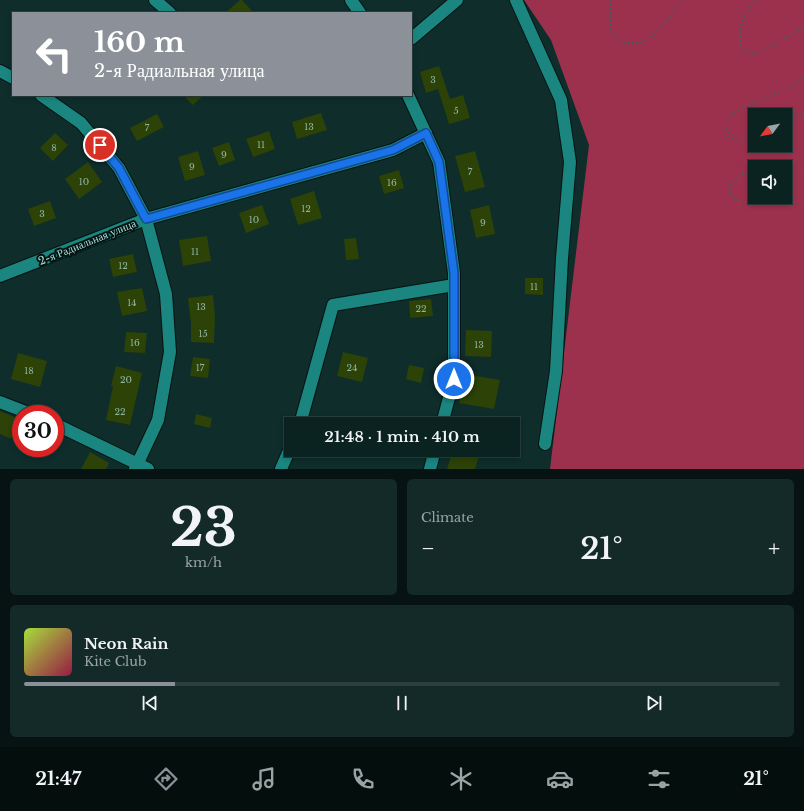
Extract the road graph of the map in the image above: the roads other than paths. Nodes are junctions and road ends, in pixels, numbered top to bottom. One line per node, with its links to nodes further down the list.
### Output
1 (155, 0): 5 (street)
2 (351, 0): 6 (street)
3 (457, 0): 7 (street)
4 (516, 0): 21 (street)
5 (169, 12)
6 (359, 12)
7 (412, 38)
8 (0, 71): 9 (street)
9 (12, 77)
10 (42, 96): 13 (street)
11 (408, 96): 12 (street)
12 (426, 133): 13 (street, 2-я Радиальная улица); 15 (street)
13 (146, 219): 14 (street, 2-я Радиальная улица); 24 (street)
14 (0, 276)
15 (454, 285): 18 (street); 19 (street)
16 (0, 402): 17 (street)
17 (12, 407)
18 (302, 417)
19 (444, 417)
20 (64, 429): 24 (street)
21 (545, 444)
22 (286, 457): 25 (street)
23 (433, 457): 26 (street)
24 (140, 467)
25 (281, 469)
26 (430, 469)

